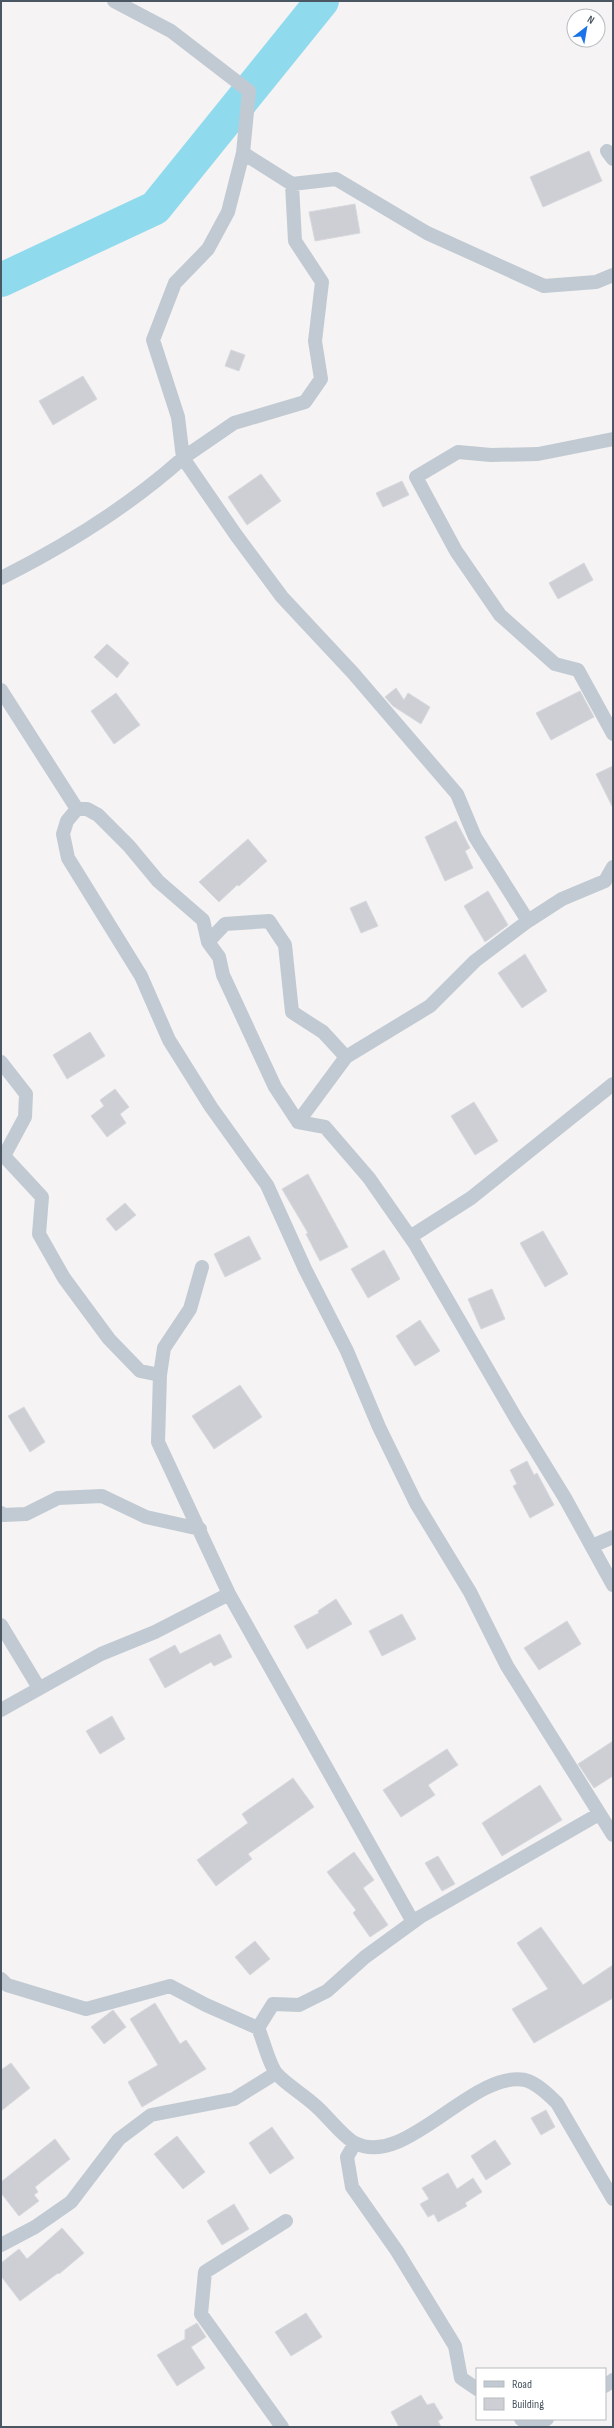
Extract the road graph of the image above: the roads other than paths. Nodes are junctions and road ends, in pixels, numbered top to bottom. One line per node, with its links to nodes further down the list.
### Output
1 (114, 1): 2 (street)
2 (243, 154): 3 (street); 6 (street)
3 (292, 184): 4 (street); 6 (street)
4 (613, 275)
5 (613, 440): 9 (street)
6 (183, 458): 7 (street); 12 (street)
7 (1, 578)
8 (1, 690): 10 (street)
9 (613, 734)
10 (77, 809): 13 (street); 30 (street)
11 (613, 868): 12 (street)
12 (528, 921): 14 (street)
13 (208, 942): 14 (street); 17 (street)
14 (346, 1057): 17 (street)
15 (1, 1062): 20 (street)
16 (613, 1084): 18 (street)
17 (298, 1122): 18 (street)
18 (410, 1237): 24 (street)
19 (202, 1267): 20 (street)
20 (160, 1375): 22 (street)
21 (1, 1513): 22 (street)
22 (200, 1530): 26 (street)
23 (613, 1537): 24 (street)
24 (592, 1546): 25 (street)
25 (613, 1586)
26 (229, 1594): 28 (street); 32 (street)
27 (1, 1625): 28 (street)
28 (39, 1688): 29 (street)
29 (1, 1710)
30 (599, 1814): 31 (street); 32 (street)
31 (613, 1835)
32 (413, 1922): 34 (street)
33 (1, 1979): 34 (street)
34 (258, 2028): 35 (street)
35 (276, 2072): 36 (street); 39 (street)
36 (355, 2143): 37 (street); 40 (street)
37 (613, 2199)
38 (286, 2221): 43 (street)
39 (1, 2245)
40 (476, 2388)
41 (522, 2420): 44 (street)
42 (545, 2420): 44 (street)
43 (282, 2427)
44 (532, 2427)

